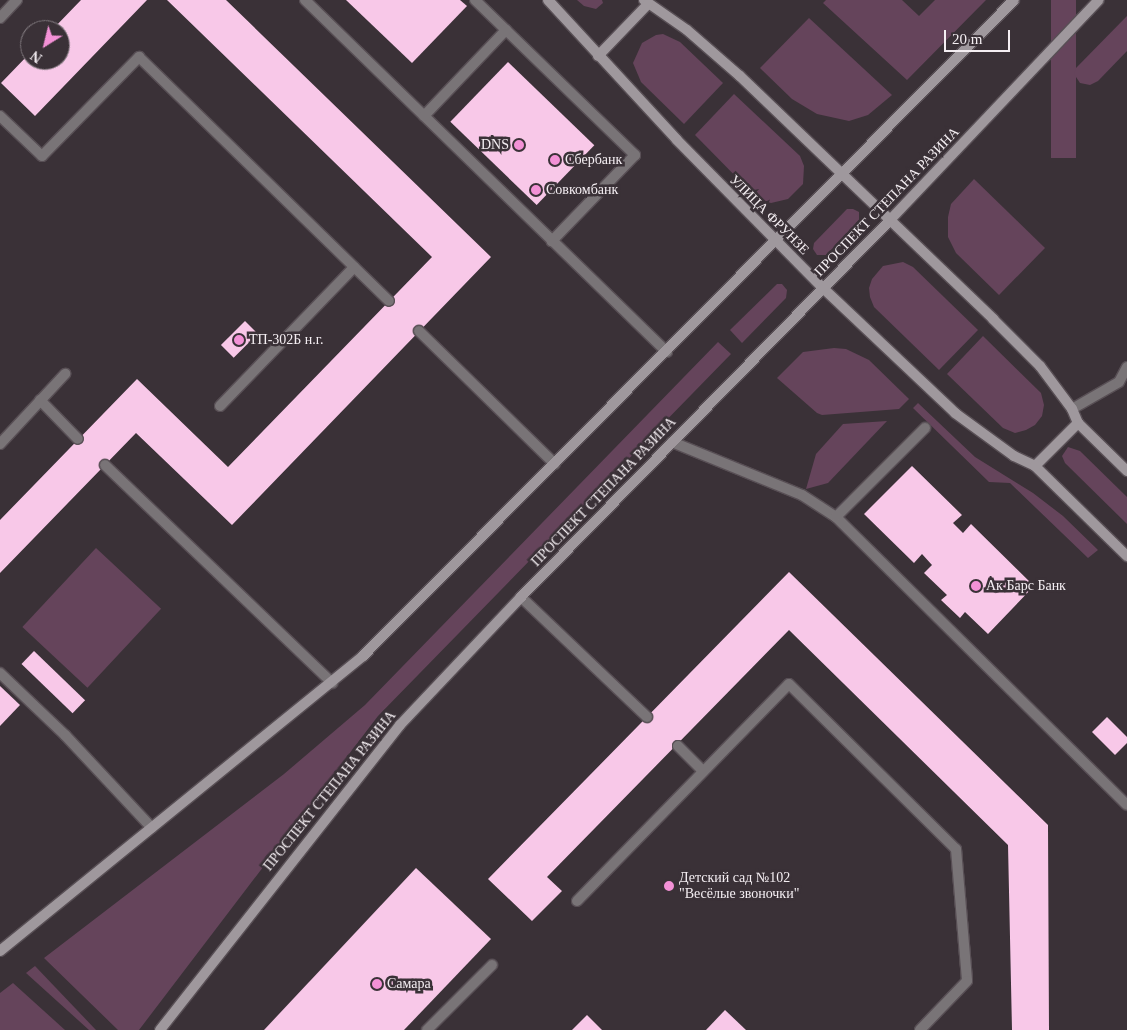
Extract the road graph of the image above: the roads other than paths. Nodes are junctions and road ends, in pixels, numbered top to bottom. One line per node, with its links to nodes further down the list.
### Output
1 (16, 0): 8 (lane)
2 (305, 0): 12 (lane)
3 (475, 0): 9 (lane)
4 (548, 0): 10 (main road, УЛИЦА ФРУНЗЕ)
5 (1014, 0): 13 (main road)
6 (1099, 0): 14 (main road, ПРОСПЕКТ СТЕПАНА РАЗИНА)
7 (646, 2): 10 (main road); 13 (main road)
8 (0, 18)
9 (506, 30): 12 (lane); 15 (lane)
10 (598, 56): 16 (main road, УЛИЦА ФРУНЗЕ)
11 (0, 116): 17 (lane)
12 (424, 116): 15 (lane)
13 (843, 173): 14 (main road); 16 (main road)
14 (890, 220): 18 (main road, ПРОСПЕКТ СТЕПАНА РАЗИНА); 27 (main road)
15 (552, 241): 21 (lane)
16 (775, 241): 18 (main road, УЛИЦА ФРУНЗЕ); 21 (main road)
17 (354, 267): 19 (lane); 26 (lane)
18 (823, 288): 31 (main road, ПРОСПЕКТ СТЕПАНА РАЗИНА); 35 (main road, УЛИЦА ФРУНЗЕ)
19 (389, 302)
20 (419, 331): 34 (lane)
21 (667, 352): 34 (main road)
22 (1127, 367): 24 (lane)
23 (65, 374): 25 (lane)
24 (1123, 386): 27 (lane)
25 (40, 400): 30 (lane); 32 (lane)
26 (220, 406)
27 (1072, 409): 28 (main road)
28 (1078, 423): 35 (main road); 36 (main road)
29 (925, 428): 37 (lane)
30 (78, 439)
31 (672, 442): 37 (lane); 39 (main road, ПРОСПЕКТ СТЕПАНА РАЗИНА)
32 (0, 444)
33 (105, 464): 41 (lane)
34 (555, 464): 41 (main road)
35 (1035, 466): 38 (main road, УЛИЦА ФРУНЗЕ)
36 (1127, 471)
37 (836, 516): 45 (lane)
38 (1127, 556)
39 (521, 597): 42 (lane); 50 (main road, ПРОСПЕКТ СТЕПАНА РАЗИНА)
40 (0, 673): 46 (lane)
41 (332, 683): 46 (main road)
42 (646, 717)
43 (678, 746): 44 (lane)
44 (703, 771): 47 (lane); 52 (lane)
45 (1127, 806)
46 (152, 828): 48 (main road)
47 (577, 901)
48 (1, 950)
49 (492, 965): 51 (lane)
50 (160, 1030)
51 (427, 1030)
52 (920, 1030)

